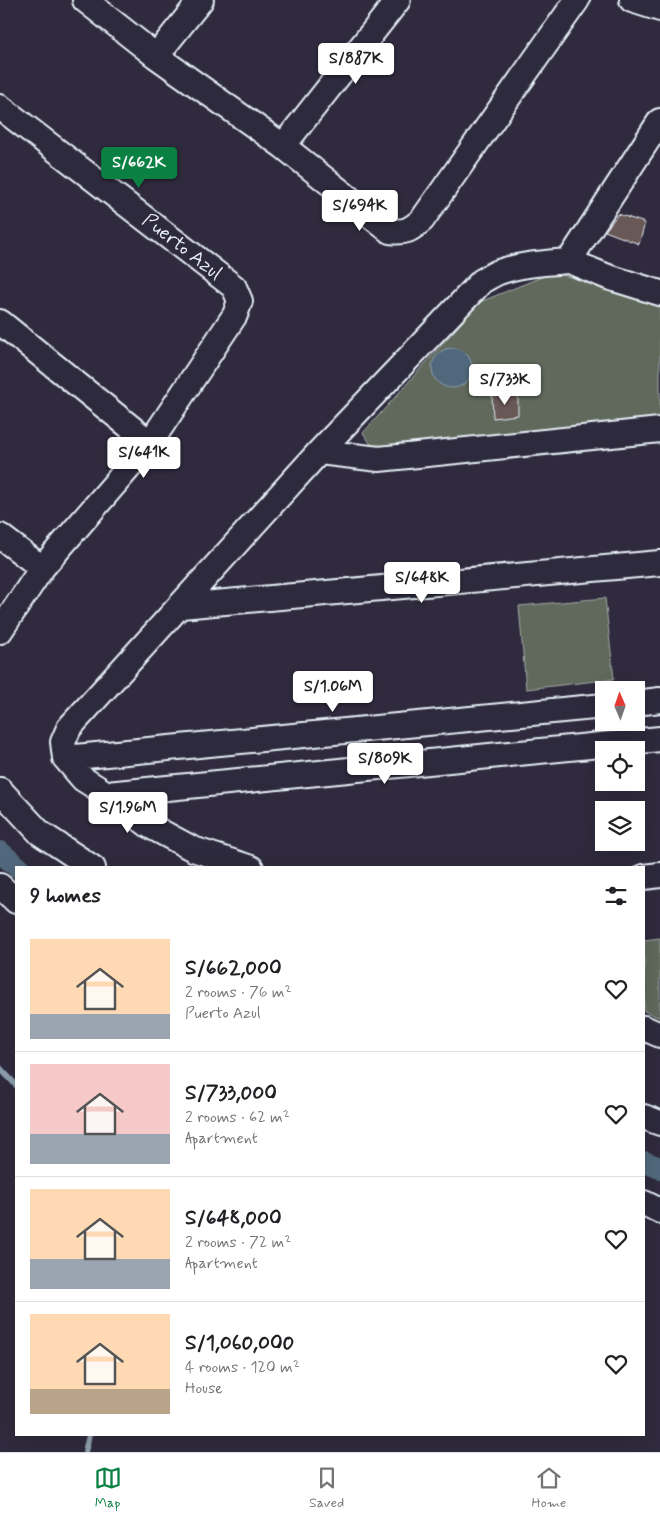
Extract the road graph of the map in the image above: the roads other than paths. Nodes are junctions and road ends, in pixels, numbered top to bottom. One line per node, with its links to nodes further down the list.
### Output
1 (85, 0): 7 (street)
2 (200, 0): 7 (street)
3 (398, 0): 11 (street)
4 (577, 0): 11 (street)
5 (632, 0): 6 (street)
6 (660, 9)
7 (156, 56): 11 (street)
8 (0, 107): 16 (street, Puerto Azul)
9 (660, 121): 10 (street)
10 (653, 143): 12 (street)
11 (283, 146)
12 (569, 261): 13 (street); 17 (street)
13 (660, 293)
14 (0, 322): 16 (street)
15 (660, 430): 17 (street)
16 (150, 442): 20 (street)
17 (319, 452): 21 (street)
18 (0, 536): 20 (street)
19 (660, 563): 21 (street)
20 (42, 568): 22 (street)
21 (181, 606): 27 (street)
22 (0, 631)
23 (660, 700): 24 (street)
24 (645, 702)
25 (595, 707): 27 (street)
26 (660, 739): 29 (street)
27 (65, 758): 29 (street)
28 (0, 790): 30 (street)
29 (106, 794): 31 (street)
30 (90, 866)
31 (245, 866)
32 (660, 875): 33 (street)
33 (645, 877)
34 (0, 886): 35 (street)
35 (15, 900)
36 (645, 1028): 37 (street)
37 (660, 1035)
38 (645, 1117): 39 (street)
39 (660, 1123)
40 (645, 1204): 41 (street)
41 (660, 1211)

